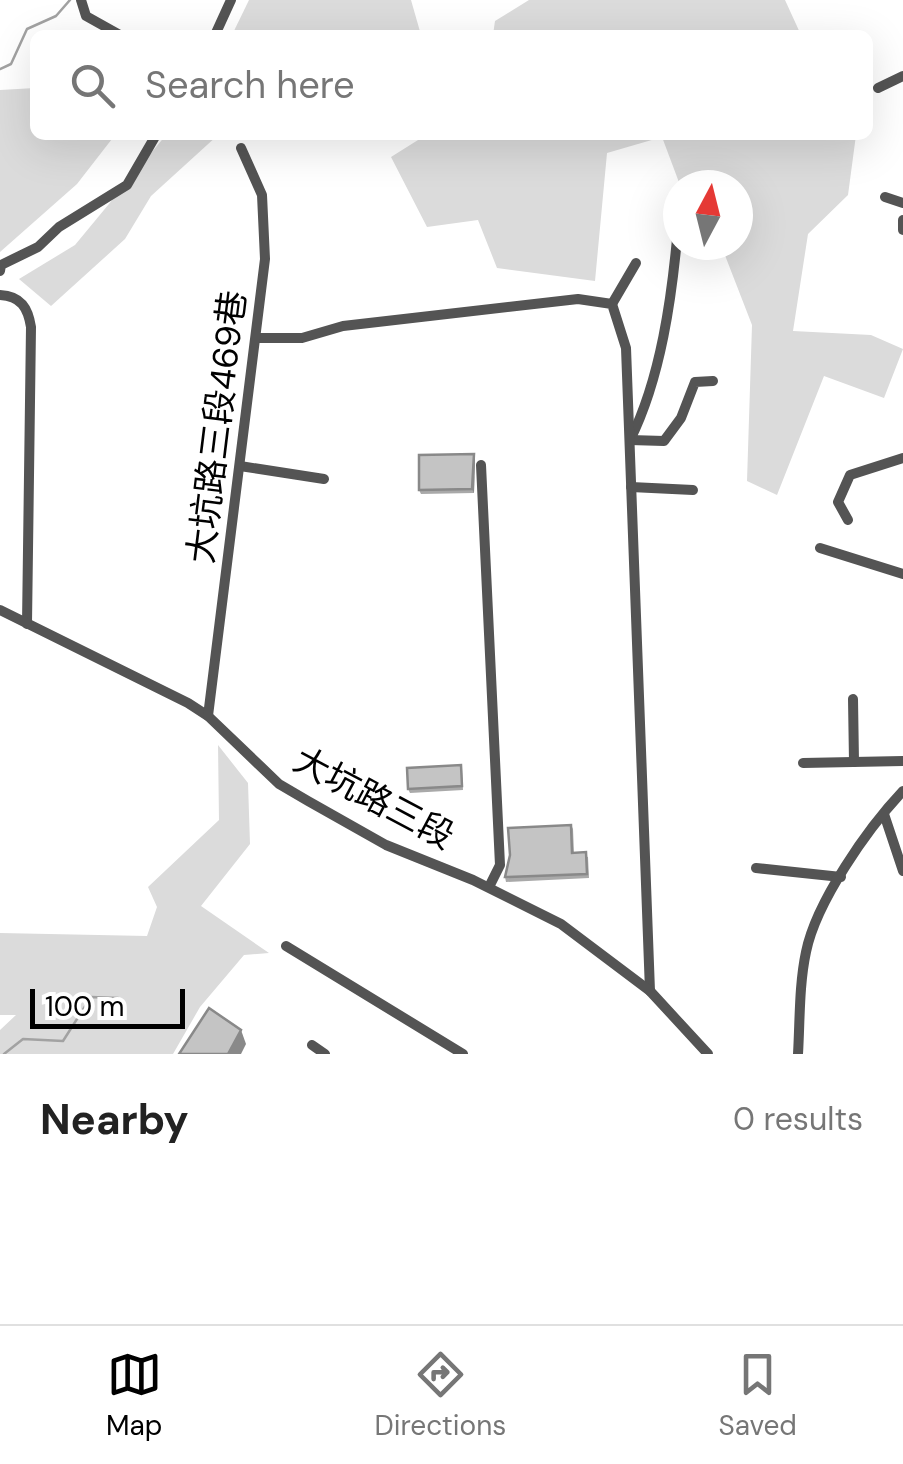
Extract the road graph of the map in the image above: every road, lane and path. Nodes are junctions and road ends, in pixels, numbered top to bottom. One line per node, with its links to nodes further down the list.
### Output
1 (81, 0): 3 (street)
2 (231, 0): 4 (street)
3 (111, 30)
4 (217, 30)
5 (903, 76): 6 (street)
6 (878, 88)
7 (153, 140): 15 (street)
8 (241, 148): 18 (street, 大坑路三段469巷)
9 (885, 197): 10 (street)
10 (903, 203)
11 (903, 220): 12 (street)
12 (903, 230)
13 (675, 260): 20 (street)
14 (636, 263): 17 (street)
15 (0, 271)
16 (0, 295): 31 (street)
17 (612, 304): 18 (street); 20 (street)
18 (256, 338): 22 (street, 大坑路三段469巷)
19 (713, 381): 20 (street)
20 (630, 440): 25 (street)
21 (903, 458): 27 (street)
22 (240, 466): 24 (street); 33 (street, 大坑路三段469巷)
23 (481, 466): 42 (street)
24 (324, 479)
25 (631, 487): 26 (street); 44 (street)
26 (693, 490)
27 (848, 520)
28 (820, 548): 29 (street)
29 (903, 574)
30 (0, 610): 31 (street, 大坑路三段)
31 (27, 624): 33 (street, 大坑路三段)
32 (853, 699): 36 (street)
33 (208, 716): 42 (street, 大坑路三段)
34 (903, 761): 36 (street)
35 (804, 762): 36 (street)
36 (854, 762)
37 (903, 791): 38 (street)
38 (884, 814): 40 (street); 41 (street)
39 (756, 868): 41 (street)
40 (903, 872)
41 (841, 877): 49 (street)
42 (489, 887): 44 (street, 大坑路三段)
43 (286, 946): 47 (street)
44 (650, 992): 48 (street, 大坑路三段)
45 (312, 1045): 46 (street)
46 (325, 1054)
47 (464, 1054)
48 (708, 1054)
49 (798, 1054)

